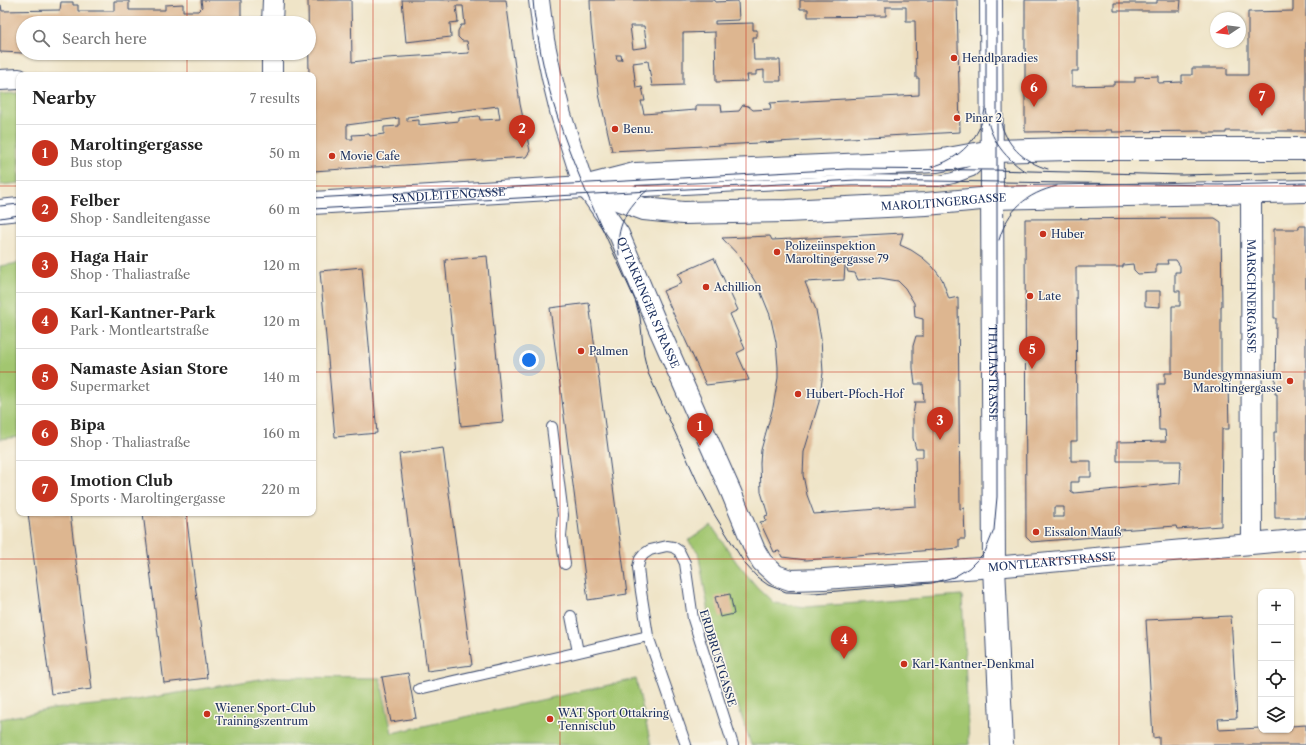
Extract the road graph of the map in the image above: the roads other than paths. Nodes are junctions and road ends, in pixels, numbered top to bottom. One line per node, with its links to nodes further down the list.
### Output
1 (272, 0): 4 (street)
2 (539, 0): 11 (street, OTTAKRINGER STRASSE)
3 (991, 0): 10 (main road, THALIASTRASSE)
4 (272, 16)
5 (272, 60): 6 (street)
6 (272, 72)
7 (0, 80): 8 (street)
8 (16, 80)
9 (1306, 149): 10 (main road)
10 (992, 151): 11 (main road); 14 (main road, THALIASTRASSE)
11 (584, 187): 14 (main road, MAROLTINGERGASSE); 15 (main road, SANDLEITENGASSE); 23 (street, OTTAKRINGER STRASSE)
12 (1306, 191): 13 (main road, MAROLTINGERGASSE)
13 (1251, 192): 14 (main road, MAROLTINGERGASSE); 20 (street, MARSCHNERGASSE)
14 (992, 198): 22 (main road, THALIASTRASSE)
15 (316, 203)
16 (16, 209): 17 (main road)
17 (0, 211)
18 (552, 427): 21 (lane)
19 (1306, 539): 20 (street, MONTLEARTSTRASSE)
20 (1252, 543): 22 (street, MONTLEARTSTRASSE)
21 (565, 564)
22 (994, 567): 23 (street, MONTLEARTSTRASSE); 30 (main road, THALIASTRASSE)
23 (798, 580)
24 (571, 616): 26 (lane)
25 (648, 636): 26 (lane); 28 (lane, ERDBRUSTGASSE); 29 (lane, ERDBRUSTGASSE)
26 (578, 652): 27 (lane)
27 (419, 689)
28 (686, 745)
29 (733, 745)
30 (1002, 745)

